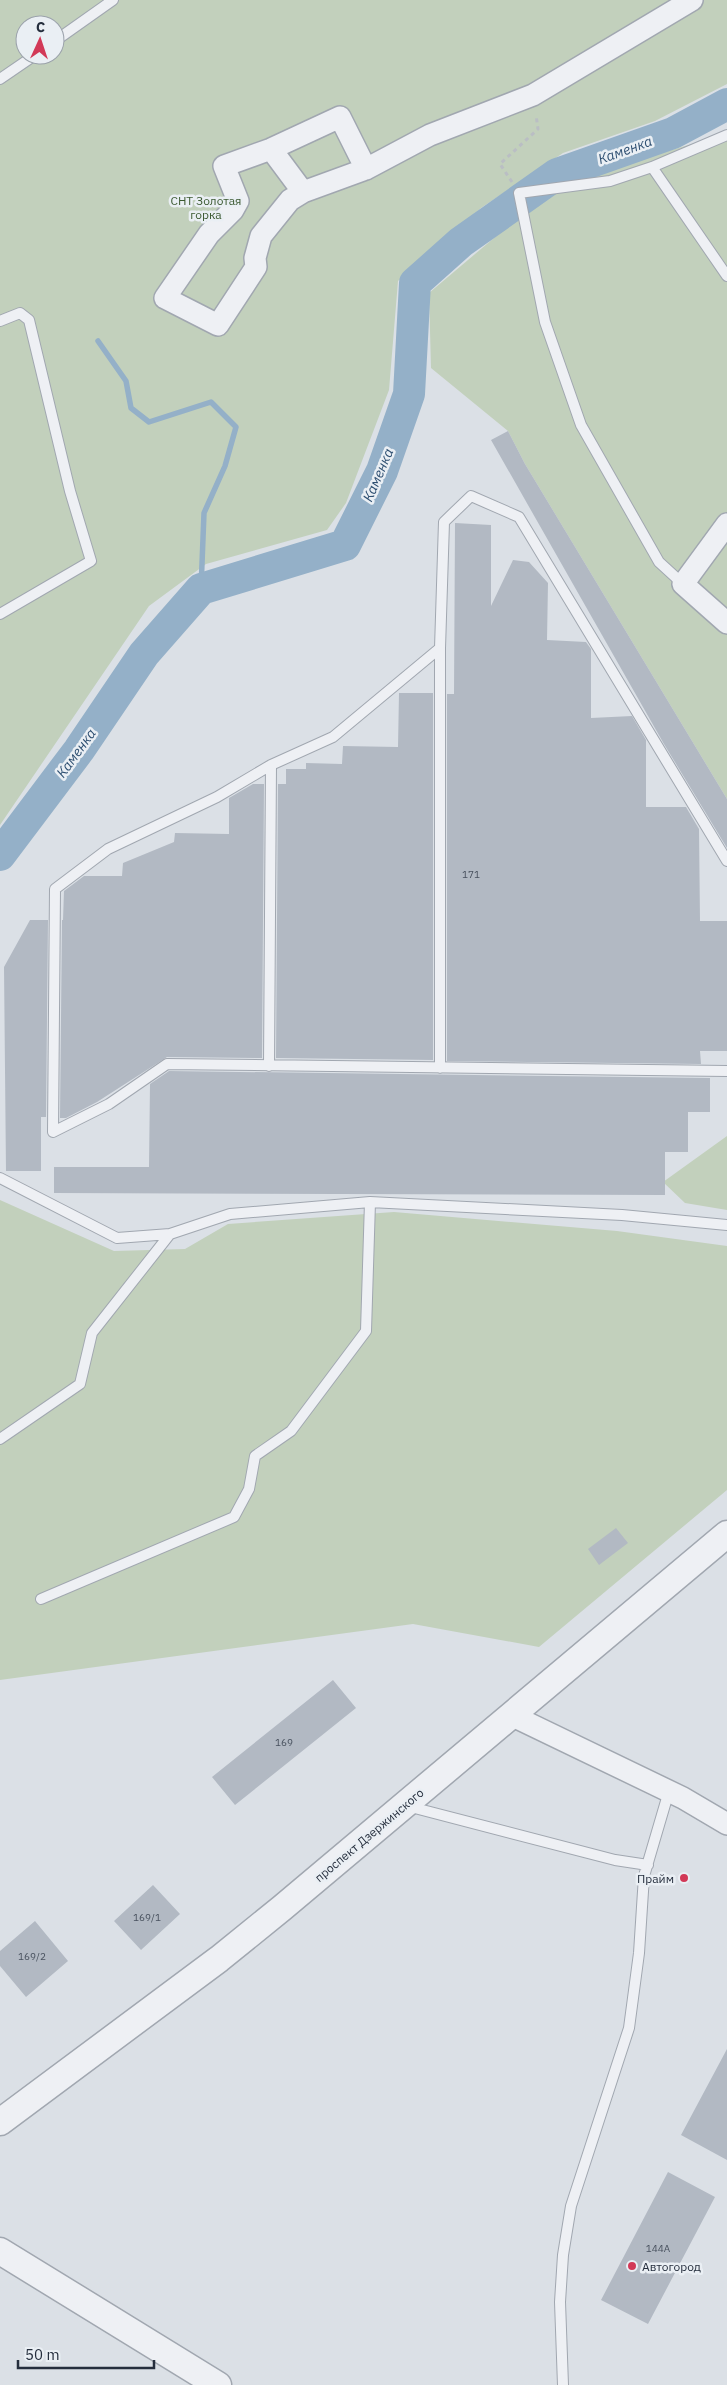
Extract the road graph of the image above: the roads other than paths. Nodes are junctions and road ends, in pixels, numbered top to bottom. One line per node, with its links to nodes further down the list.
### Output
1 (113, 0): 3 (lane)
2 (692, 0): 9 (street)
3 (65, 34)
4 (20, 65): 5 (lane)
5 (0, 79)
6 (727, 135): 8 (lane)
7 (270, 149): 9 (street); 10 (street); 10 (street)
8 (652, 167): 11 (lane); 14 (lane)
9 (366, 169): 10 (street)
10 (303, 192)
11 (727, 276)
12 (0, 322): 15 (lane)
13 (727, 524): 14 (street)
14 (683, 584): 16 (street)
15 (0, 614)
16 (727, 623)
17 (440, 648): 18 (lane); 19 (lane); 21 (lane)
18 (271, 765): 20 (lane); 20 (lane)
19 (727, 861)
20 (269, 1066): 21 (lane)
21 (440, 1068): 22 (lane)
22 (727, 1071)
23 (0, 1178): 26 (lane)
24 (370, 1202): 25 (lane); 26 (lane); 29 (lane)
25 (727, 1225)
26 (170, 1234): 27 (lane)
27 (0, 1439)
28 (727, 1534): 30 (street, проспект Дзержинского)
29 (41, 1599)
30 (511, 1715): 31 (street); 32 (street, проспект Дзержинского)
31 (668, 1791): 33 (street); 34 (lane)
32 (404, 1805): 34 (lane); 35 (street, проспект Дзержинского)
33 (727, 1824)
34 (648, 1865): 38 (lane)
35 (0, 2122)
36 (0, 2251): 37 (street)
37 (218, 2385)
38 (563, 2385)

